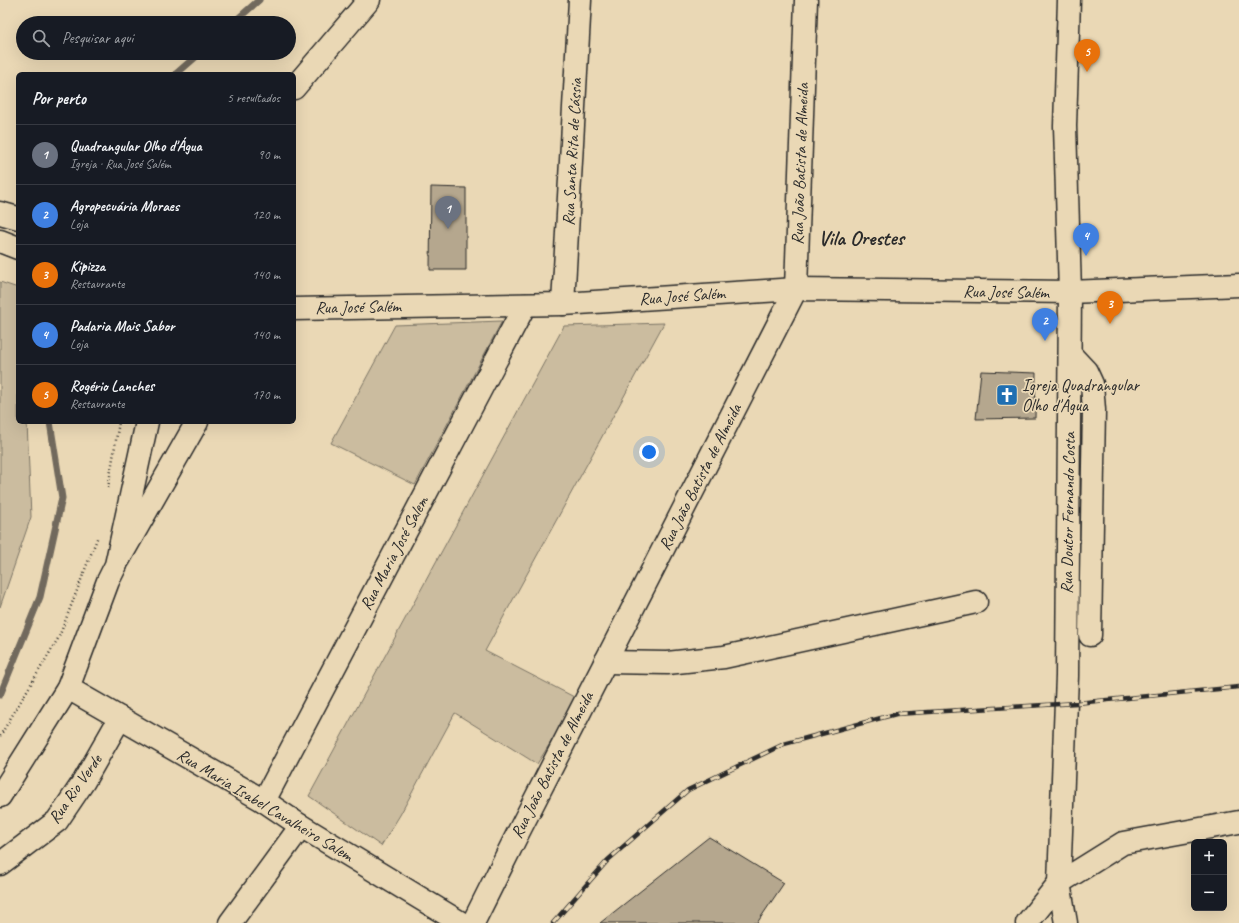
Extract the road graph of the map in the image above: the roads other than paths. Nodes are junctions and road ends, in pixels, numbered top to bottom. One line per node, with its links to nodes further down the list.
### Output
1 (369, 0): 5 (street)
2 (580, 0): 14 (street, Rua Santa Rita de Cássia)
3 (806, 0): 11 (street, Rua João Batista de Almeida)
4 (1069, 0): 12 (street, Rua Doutor Fernando Costa)
5 (296, 86)
6 (0, 213): 7 (street)
7 (16, 217)
8 (0, 241): 9 (street)
9 (16, 247)
10 (1239, 286): 12 (street, Rua José Salém)
11 (796, 289): 12 (street, Rua José Salém); 14 (street, Rua José Salém); 23 (street, Rua João Batista de Almeida)
12 (1070, 292): 16 (street, Rua Doutor Fernando Costa)
13 (525, 304): 14 (street, Rua José Salém); 15 (street, Rua José Salém); 27 (street, Rua Maria José Salem)
14 (563, 304)
15 (296, 309)
16 (1070, 354): 22 (street); 31 (street, Rua Doutor Fernando Costa)
17 (131, 424): 20 (street)
18 (147, 424): 20 (street)
19 (196, 424): 20 (street)
20 (112, 573): 24 (street)
21 (976, 602): 23 (street)
22 (1090, 635)
23 (605, 662): 34 (street, Rua João Batista de Almeida)
24 (68, 688): 25 (street, Rua Maria Isabel Cavalheiro Salem); 26 (street)
25 (120, 718): 27 (street, Rua Maria Isabel Cavalheiro Salem); 30 (street, Rua Rio Verde)
26 (0, 796)
27 (264, 801): 29 (street, Rua Maria Isabel Cavalheiro Salem)
28 (1239, 822): 31 (street)
29 (301, 826): 32 (street); 33 (street, Rua Maria Isabel Cavalheiro Salem)
30 (0, 864)
31 (1059, 883): 35 (street); 36 (street, Rua Doutor Fernando Costa)
32 (230, 923)
33 (461, 923)
34 (473, 923)
35 (1027, 923)
36 (1066, 923)

